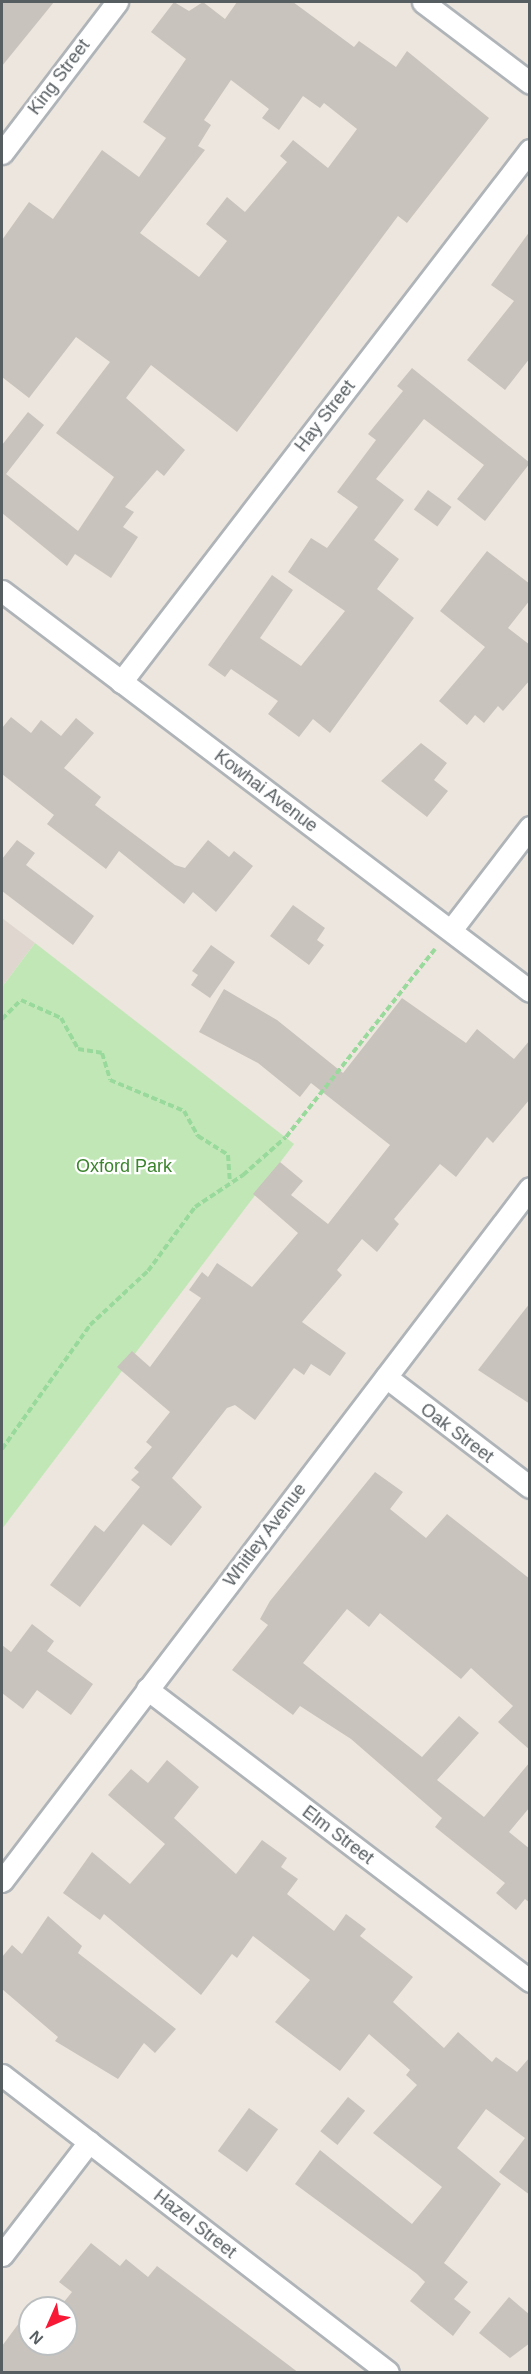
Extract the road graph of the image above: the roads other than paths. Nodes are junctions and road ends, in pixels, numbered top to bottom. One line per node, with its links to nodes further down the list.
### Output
1 (117, 2): 5 (street, King Street)
2 (423, 2): 3 (street)
3 (530, 83)
4 (530, 150): 7 (street, Hay Street)
5 (2, 153)
6 (2, 591): 7 (street, Kowhai Avenue)
7 (121, 682): 9 (street, Kowhai Avenue)
8 (530, 827): 9 (street)
9 (451, 930): 10 (street, Kowhai Avenue)
10 (530, 991)
11 (530, 1188): 12 (street, Whitley Avenue)
12 (386, 1377): 13 (street, Oak Street); 14 (street, Whitley Avenue)
13 (530, 1488)
14 (147, 1689): 15 (street, Whitley Avenue); 16 (street, Elm Street)
15 (4, 1874)
16 (530, 1981)
17 (2, 2076): 18 (street, Hazel Street)
18 (88, 2142): 19 (street); 20 (street, Hazel Street)
19 (2, 2255)
20 (388, 2373)

